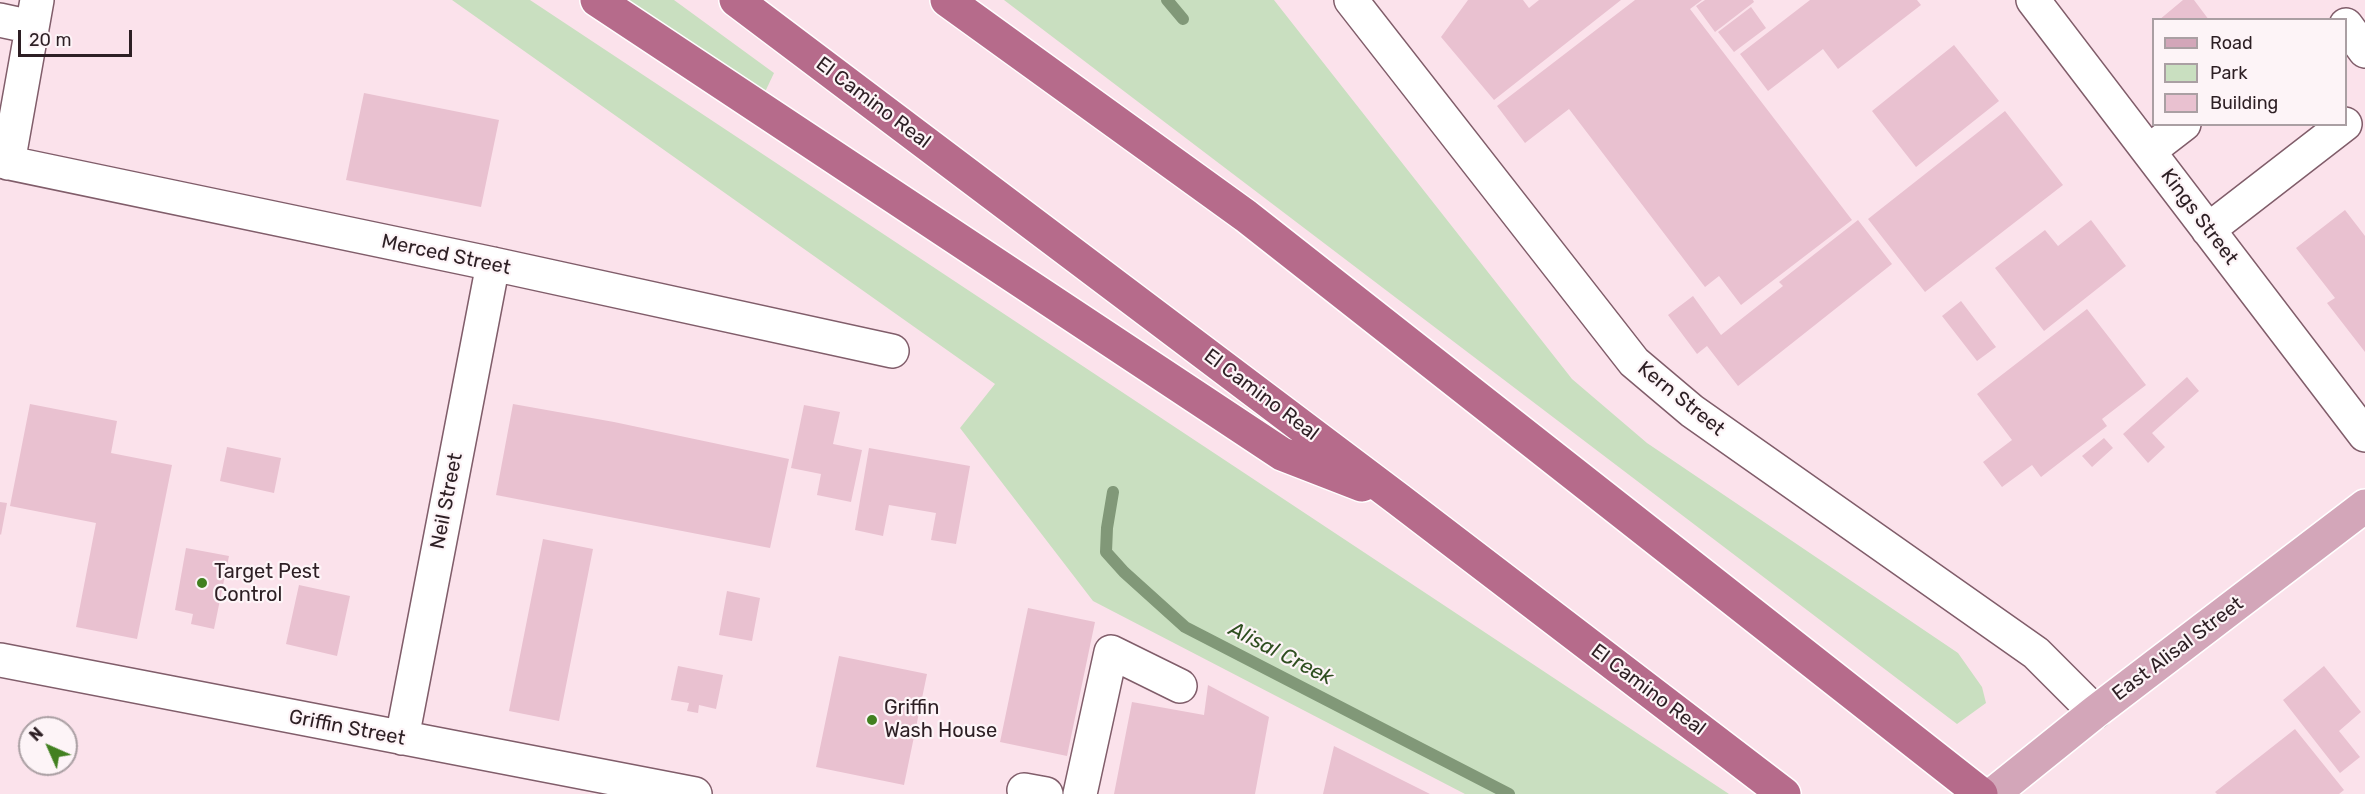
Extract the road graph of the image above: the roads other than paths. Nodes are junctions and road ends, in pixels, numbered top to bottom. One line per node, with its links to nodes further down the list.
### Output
1 (597, 0): 22 (highway)
2 (736, 0): 22 (highway, El Camino Real)
3 (947, 0): 32 (highway)
4 (2033, 0): 16 (street, Kings Street)
5 (1360, 3): 26 (street, Kern Street)
6 (35, 13): 9 (street); 17 (street)
7 (2322, 18): 8 (street)
8 (2340, 18)
9 (0, 20)
10 (2347, 27): 11 (street)
11 (2365, 51)
12 (2365, 109): 13 (street)
13 (2347, 122)
14 (2181, 126): 16 (street)
15 (2342, 126): 18 (street)
16 (2149, 151): 18 (street, Kings Street)
17 (4, 162): 19 (street, Merced Street)
18 (2208, 230): 21 (street, Kings Street)
19 (493, 264): 20 (street, Merced Street); 27 (street, Neil Street)
20 (892, 351)
21 (2365, 435)
22 (1398, 499): 31 (highway, El Camino Real)
23 (2365, 506): 26 (main road, East Alisal Street)
24 (0, 660): 27 (street, Griffin Street)
25 (1180, 686): 30 (street)
26 (2095, 712): 33 (main road, East Alisal Street)
27 (402, 738): 28 (street, Griffin Street)
28 (606, 786): 29 (street, Griffin Street)
29 (695, 794)
30 (1080, 794)
31 (1784, 794)
32 (1981, 794)
33 (1993, 794)

